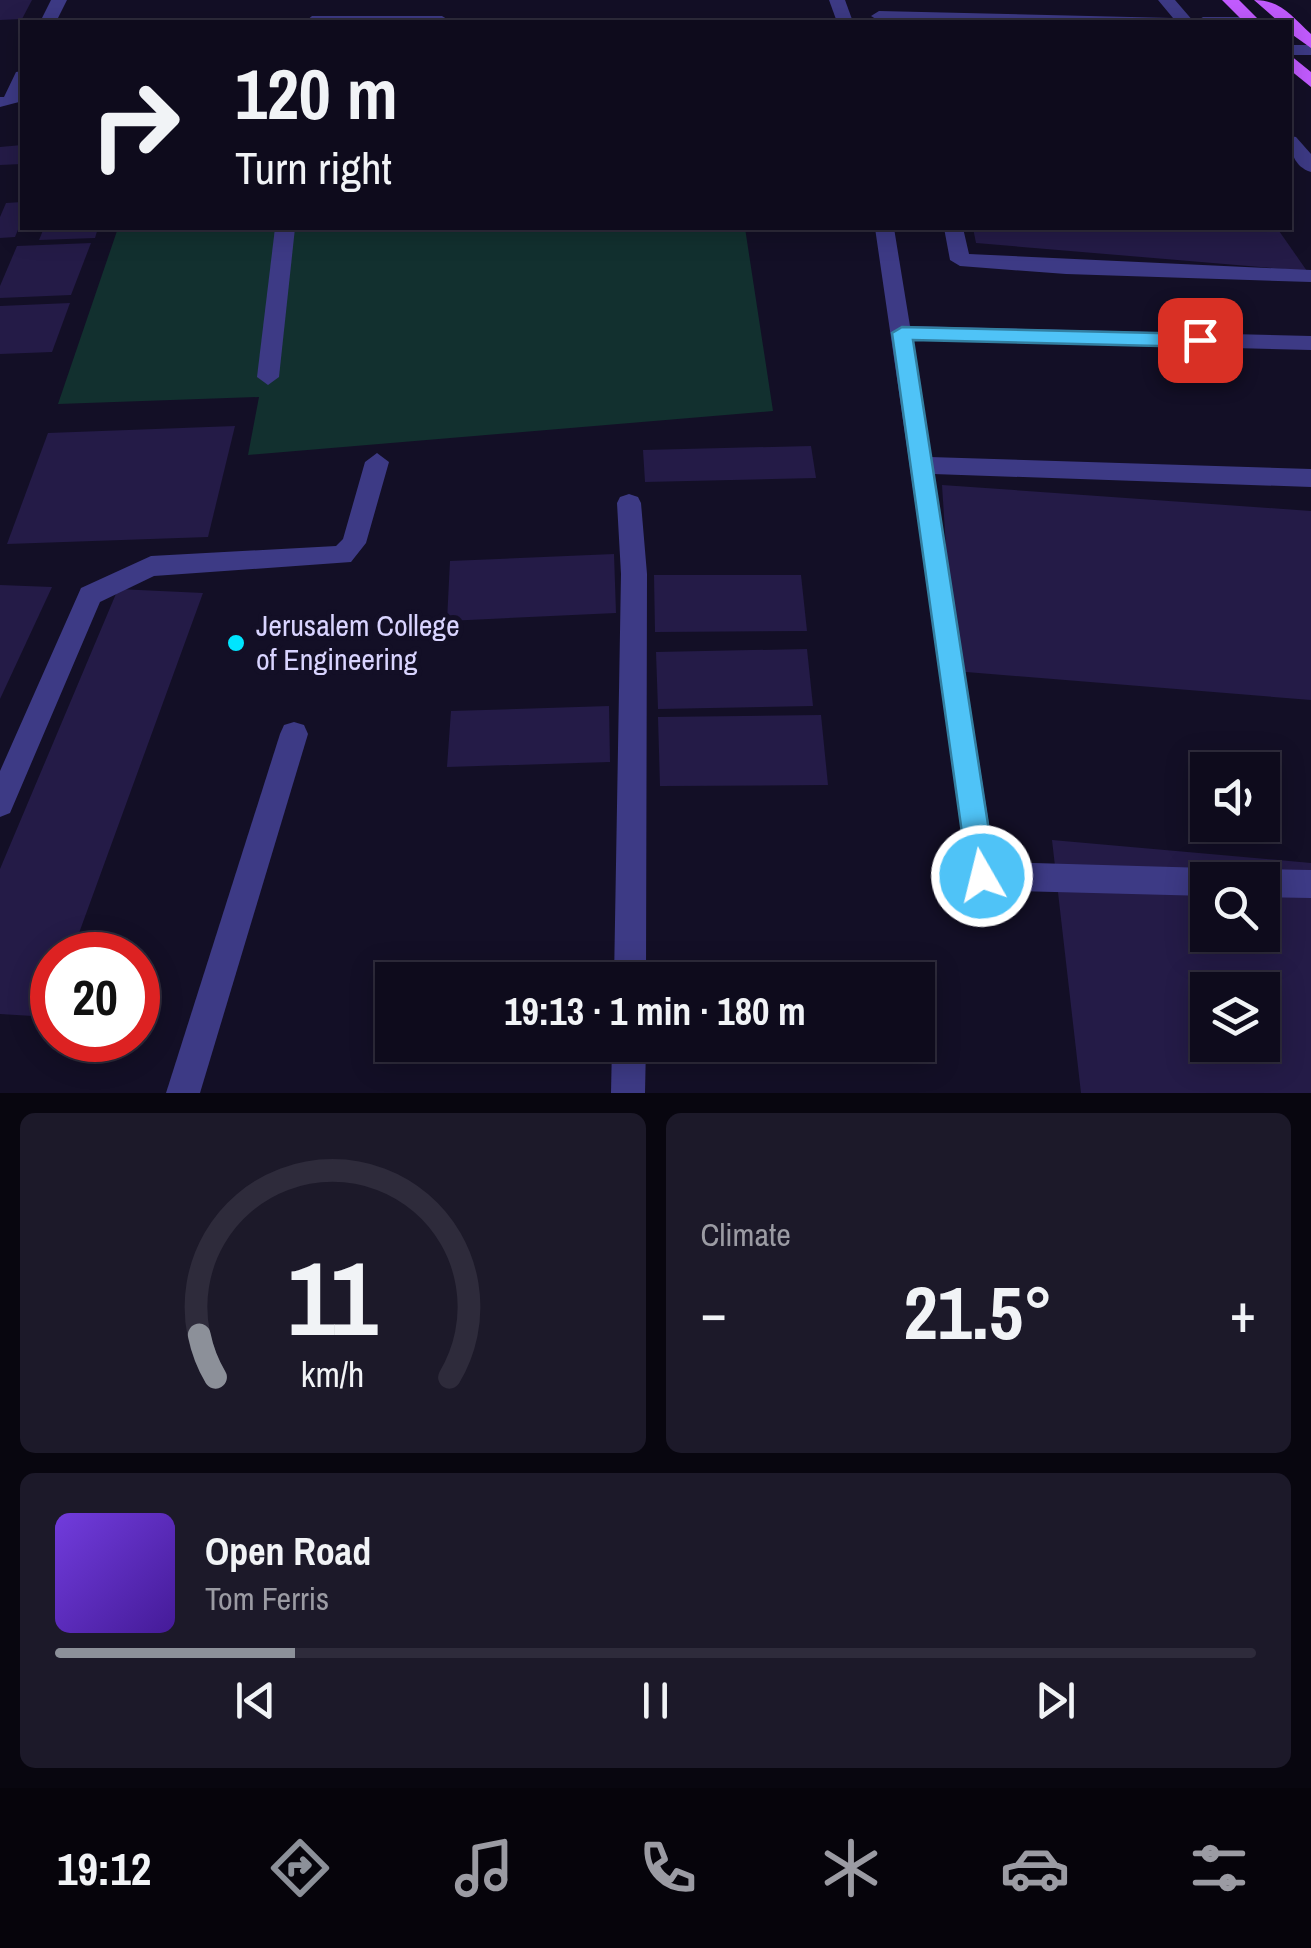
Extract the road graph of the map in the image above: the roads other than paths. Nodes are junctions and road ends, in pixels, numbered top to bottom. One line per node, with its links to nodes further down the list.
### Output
1 (1166, 0): 6 (street)
2 (1230, 0): 7 (main road)
3 (1262, 0): 8 (main road)
4 (879, 16): 5 (street)
5 (1074, 20)
6 (1184, 20)
7 (1251, 20)
8 (1284, 20)
9 (1292, 27): 10 (main road)
10 (1311, 46)
11 (1292, 62): 13 (main road)
12 (20, 79): 14 (street)
13 (1311, 82)
14 (5, 102): 15 (street)
15 (0, 121)
16 (1292, 143): 17 (street)
17 (1311, 166)
18 (285, 230): 24 (street)
19 (884, 230): 22 (street)
20 (954, 230): 21 (street)
21 (1311, 276)
22 (902, 333): 23 (street); 26 (street)
23 (1311, 343)
24 (268, 377)
25 (377, 462): 30 (street)
26 (921, 465): 27 (street); 31 (street)
27 (1311, 478)
28 (629, 503): 34 (street)
29 (294, 734): 36 (street)
30 (0, 804)
31 (1190, 882)
32 (1280, 883): 33 (street)
33 (1311, 884)
34 (630, 962)
35 (629, 1062): 37 (street)
36 (183, 1093)
37 (628, 1093)

